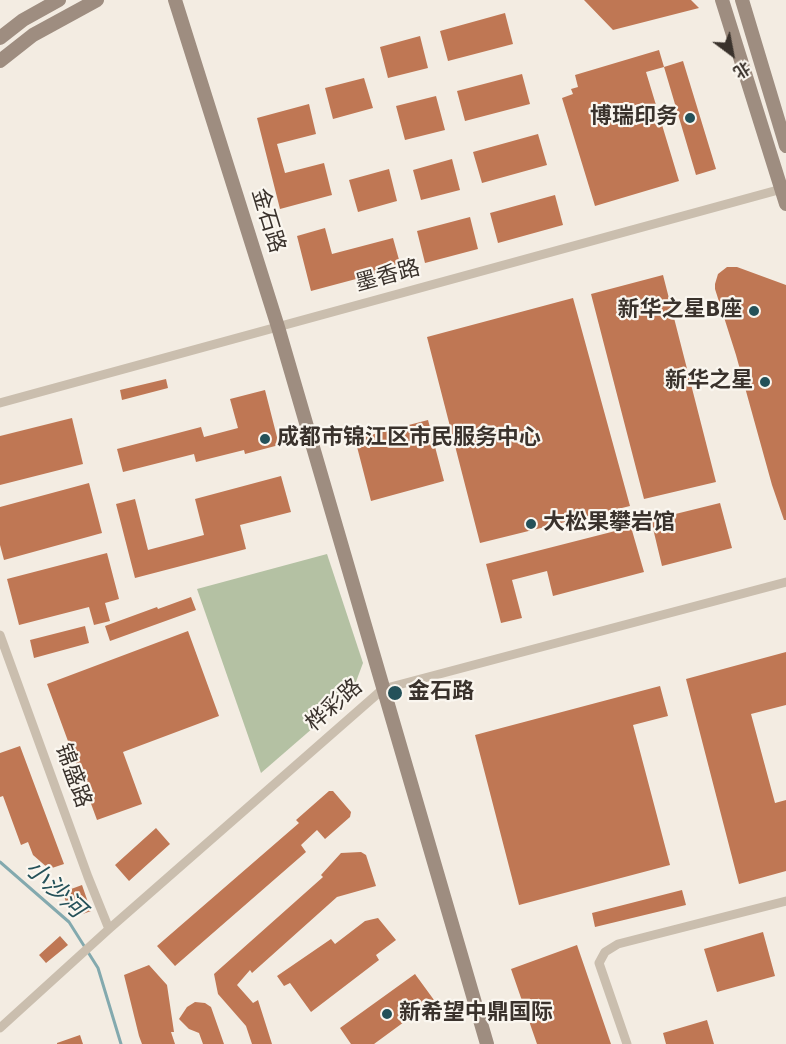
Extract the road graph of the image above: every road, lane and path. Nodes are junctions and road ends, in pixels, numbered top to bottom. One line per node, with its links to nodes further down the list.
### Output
1 (59, 0): 6 (street)
2 (97, 0): 7 (street)
3 (175, 0): 11 (street, 金石路)
4 (722, 0): 9 (street)
5 (742, 0): 8 (street)
6 (0, 38)
7 (0, 61)
8 (786, 146)
9 (783, 188): 10 (street); 11 (street, 墨香路)
10 (786, 204)
11 (278, 327): 12 (street, 墨香路); 15 (street, 金石路)
12 (0, 403)
13 (786, 582): 15 (street, 桦彩路)
14 (0, 635): 17 (street, 锦盛路)
15 (383, 689): 17 (street, 桦彩路); 19 (street, 金石路)
16 (786, 901): 20 (street)
17 (109, 928): 18 (street, 桦彩路)
18 (0, 1028)
19 (487, 1044)
20 (627, 1044)

